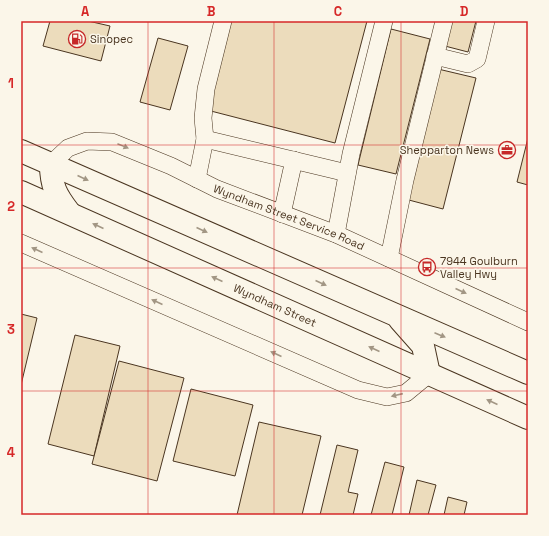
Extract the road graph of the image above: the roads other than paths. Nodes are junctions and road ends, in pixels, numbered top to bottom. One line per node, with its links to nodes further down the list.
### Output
1 (223, 21): 6 (street)
2 (384, 21): 10 (street)
3 (444, 21): 5 (street)
4 (486, 21): 5 (street)
5 (435, 56): 17 (street)
6 (205, 139): 8 (street); 11 (street)
7 (21, 152): 9 (highway)
8 (294, 160): 10 (street); 14 (street)
9 (51, 164): 11 (street, Wyndham Street Service Road, one-way to 11); 13 (highway); 18 (highway, one-way to 18)
10 (347, 174): 15 (street)
11 (197, 179): 14 (street, Wyndham Street Service Road)
12 (21, 192): 13 (highway, Wyndham Street)
13 (69, 212): 21 (highway, Wyndham Street, one-way to 13)
14 (282, 214): 15 (street, Wyndham Street Service Road)
15 (336, 234): 17 (street, Wyndham Street Service Road)
16 (21, 242): 21 (street, one-way to 16)
17 (389, 258): 19 (street, Wyndham Street Service Road, one-way to 19)
18 (396, 316): 20 (highway, one-way to 20); 21 (highway)
19 (528, 322)
20 (528, 373)
21 (429, 374): 22 (highway, Wyndham Street, one-way to 21)
22 (528, 418)

